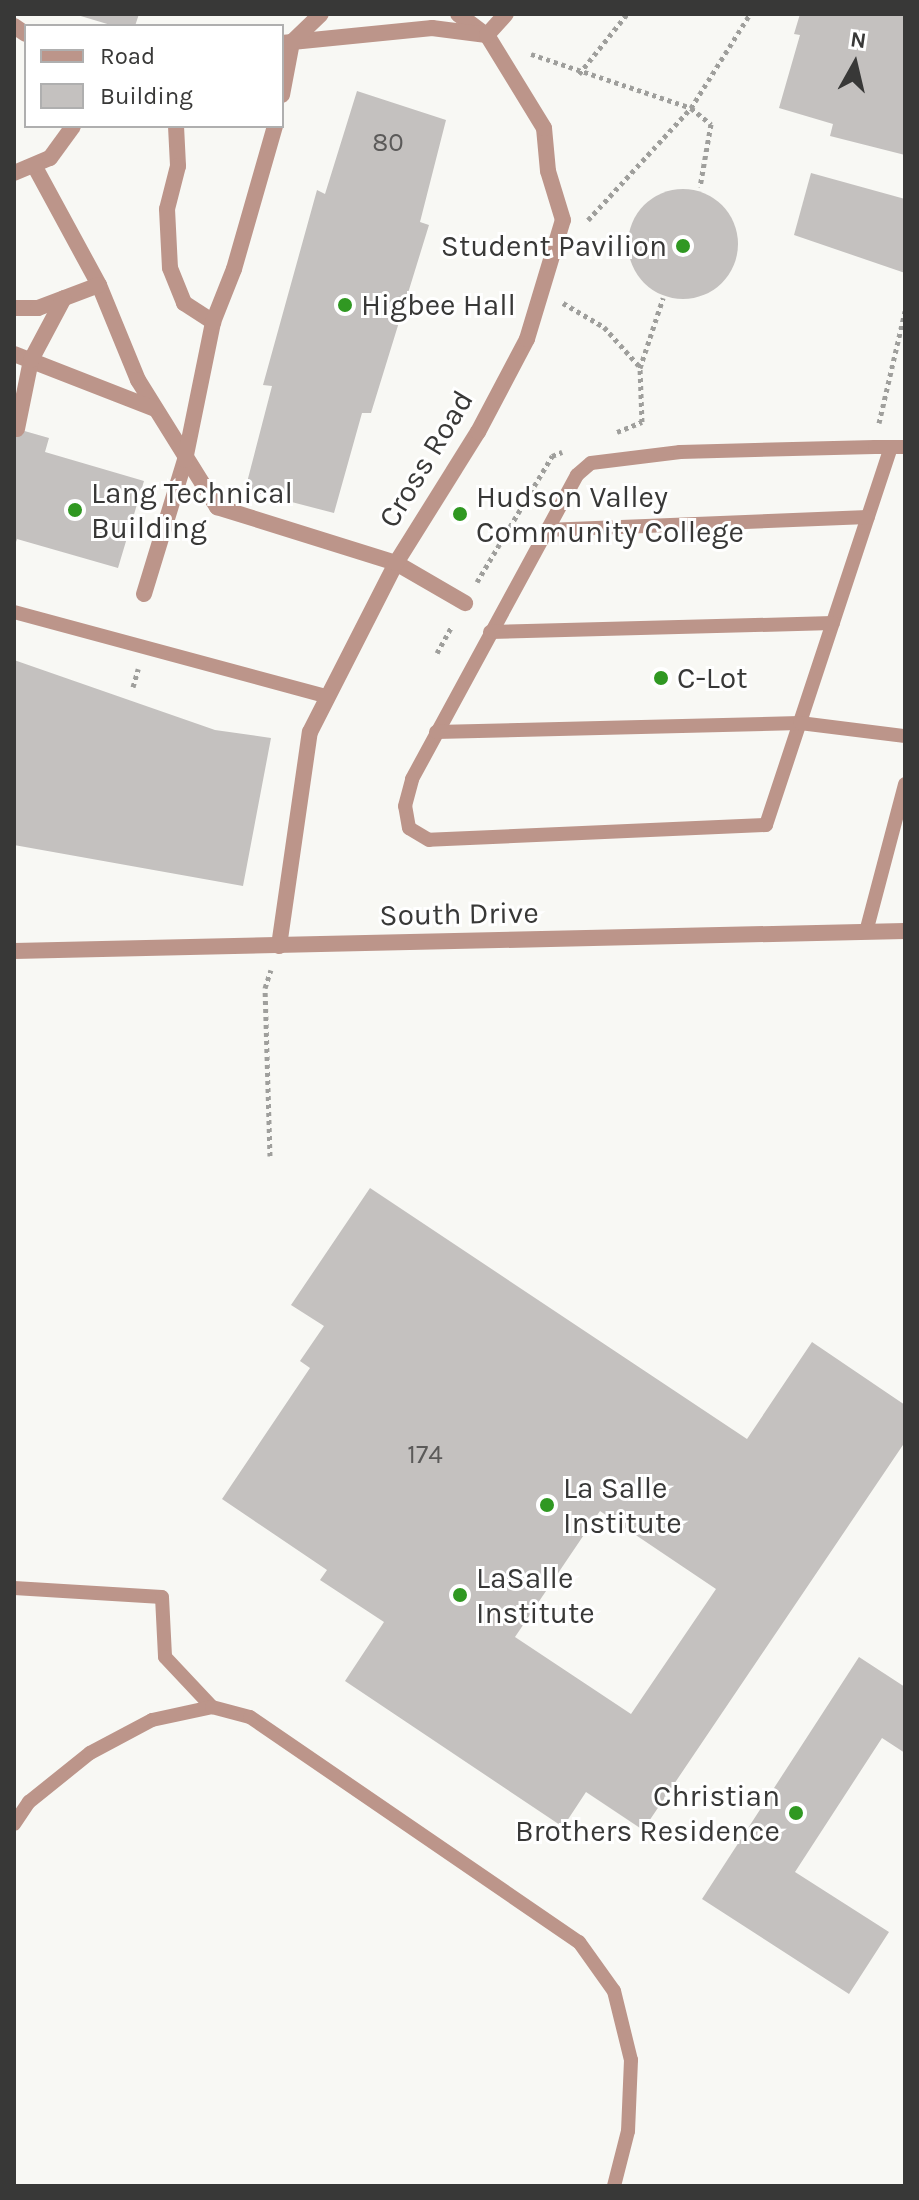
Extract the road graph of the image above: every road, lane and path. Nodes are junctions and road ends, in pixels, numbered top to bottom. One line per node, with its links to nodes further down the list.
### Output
1 (321, 14): 7 (street)
2 (458, 14): 6 (street)
3 (506, 14): 6 (street)
4 (627, 14): 9 (path)
5 (750, 14): 10 (path)
6 (487, 35): 7 (street); 9 (path); 17 (street)
7 (287, 43): 8 (street)
8 (284, 74)
9 (579, 74): 10 (path)
10 (691, 108): 16 (path); 17 (path)
11 (72, 128): 14 (street)
12 (176, 128): 23 (street)
13 (274, 128): 23 (street)
14 (35, 167): 15 (street); 18 (street)
15 (14, 173)
16 (700, 187)
17 (563, 220): 19 (street, Cross Road)
18 (99, 285): 20 (street); 27 (street)
19 (544, 291): 26 (path); 34 (street, Cross Road)
20 (64, 298): 21 (street); 25 (street)
21 (14, 308)
22 (905, 311): 29 (path)
23 (213, 322): 31 (street)
24 (14, 354): 25 (street)
25 (31, 360): 27 (street); 28 (street)
26 (640, 368)
27 (155, 409): 31 (street)
28 (17, 429)
29 (875, 447): 30 (lane); 33 (lane)
30 (898, 447): 32 (lane)
31 (185, 460): 34 (street); 35 (street)
32 (868, 517): 33 (lane); 38 (lane)
33 (546, 530): 39 (lane)
34 (396, 563): 36 (street); 40 (street, Cross Road)
35 (144, 594)
36 (465, 603)
37 (14, 612): 40 (lane)
38 (833, 623): 39 (lane); 41 (lane)
39 (490, 632): 42 (lane)
40 (325, 696): 47 (street, Cross Road)
41 (800, 723): 42 (lane); 42 (lane); 43 (lane)
42 (436, 732)
43 (905, 736)
44 (905, 784): 46 (lane)
45 (905, 931): 46 (street, South Drive)
46 (866, 932): 47 (street, South Drive)
47 (279, 946): 48 (street, South Drive); 49 (path)
48 (14, 951)
49 (270, 1156)
50 (14, 1588): 51 (lane)
51 (212, 1707): 52 (lane); 53 (lane)
52 (14, 1824)
53 (614, 2186)

